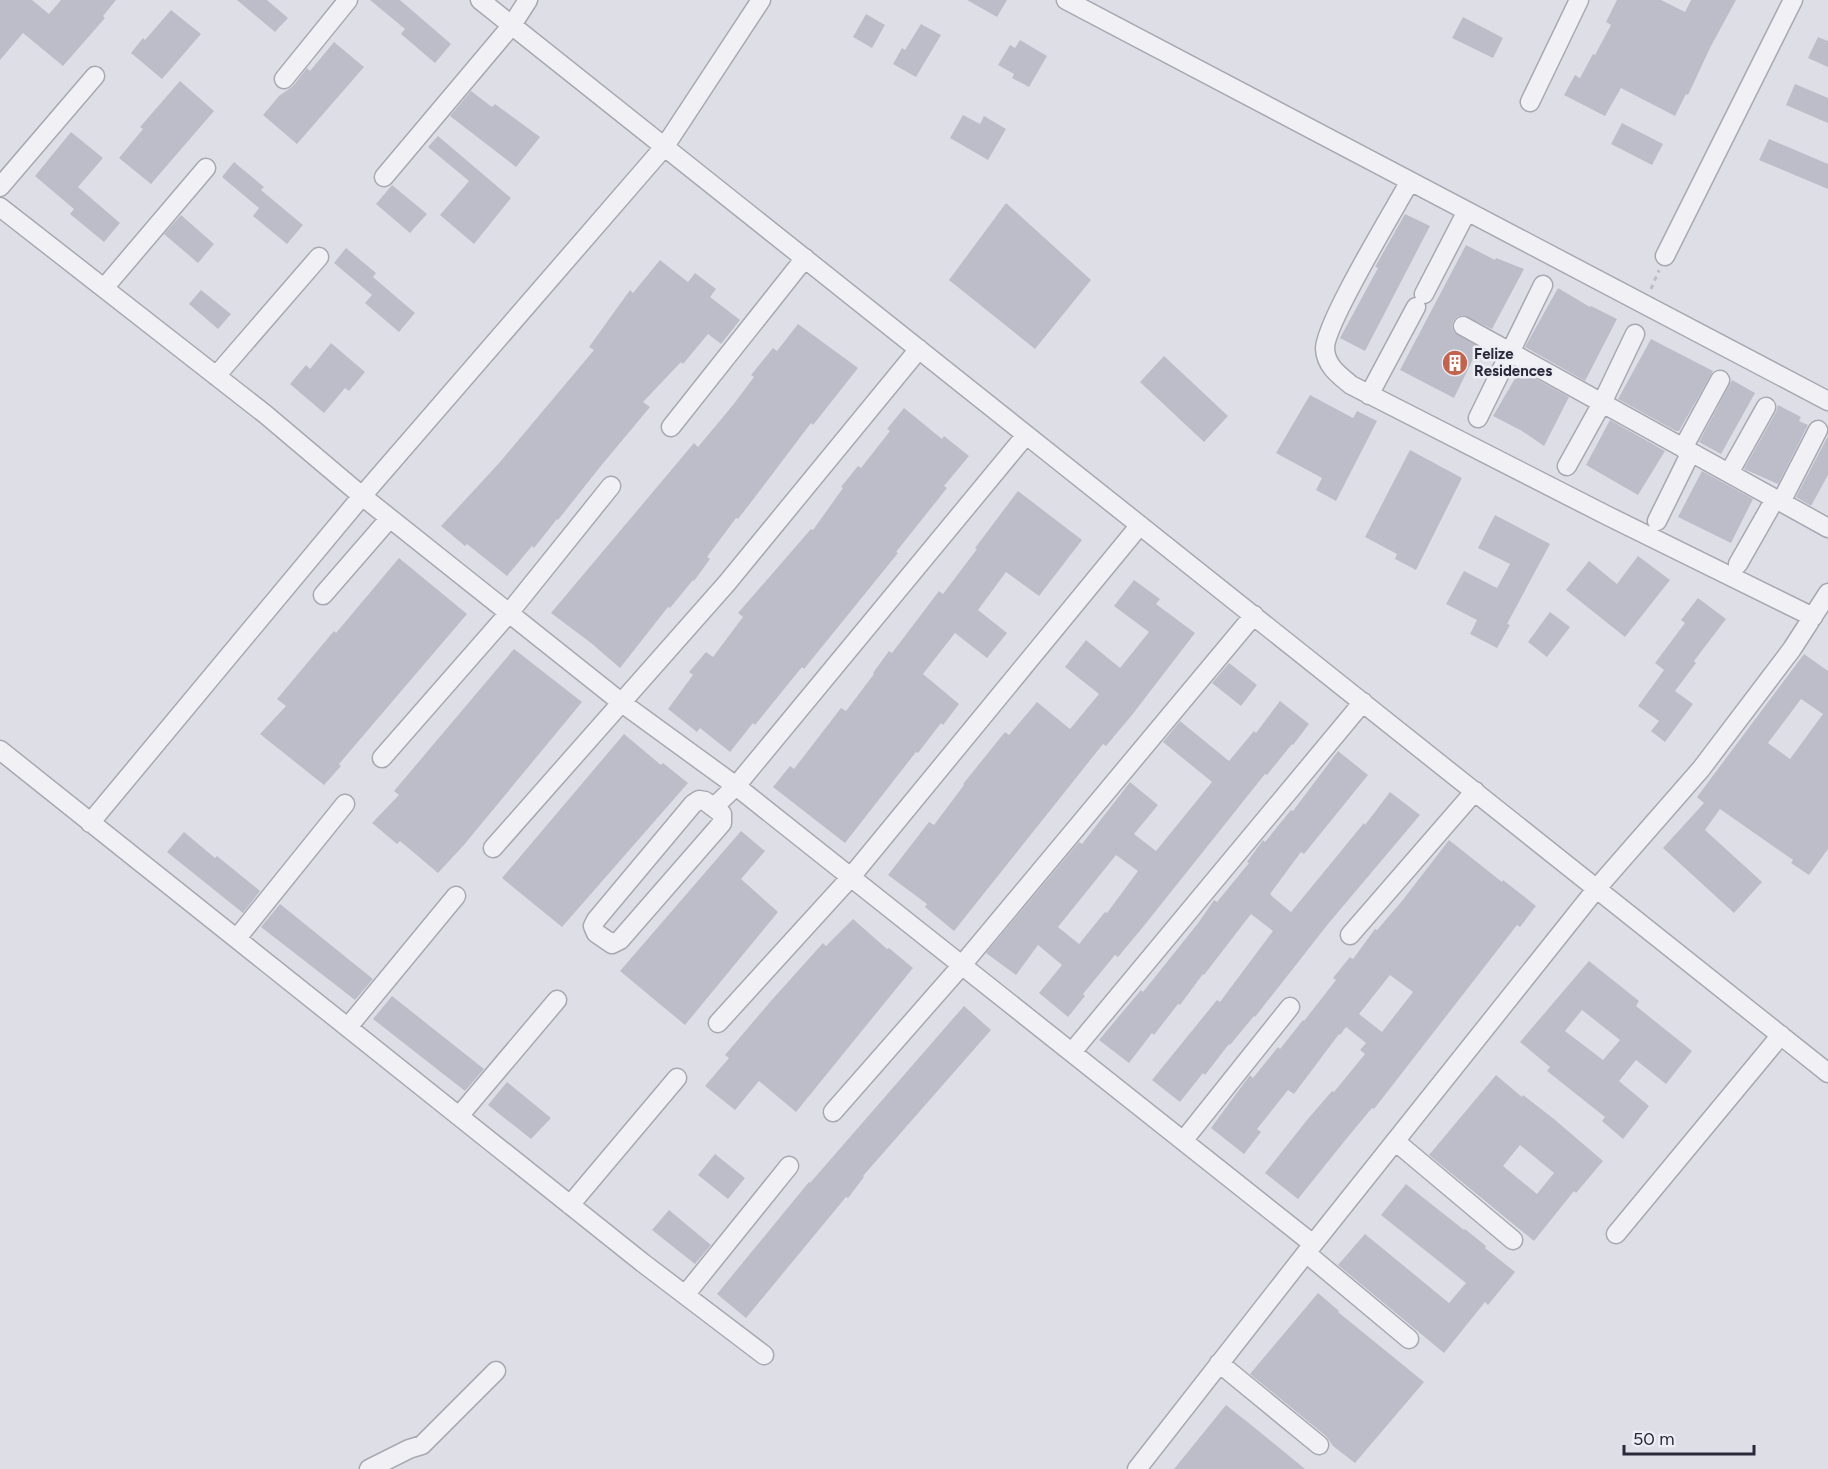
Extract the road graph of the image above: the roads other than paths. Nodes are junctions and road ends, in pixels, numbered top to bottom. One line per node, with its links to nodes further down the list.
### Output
1 (348, 0): 10 (street)
2 (480, 0): 8 (street)
3 (528, 0): 8 (street)
4 (761, 0): 12 (street)
5 (1065, 0): 15 (street)
6 (1579, 0): 11 (street)
7 (1793, 0): 19 (street)
8 (512, 25): 12 (street); 14 (street)
9 (95, 76): 16 (street)
10 (284, 79)
11 (1530, 102)
12 (665, 146): 21 (street); 42 (street)
13 (206, 168): 23 (street)
14 (384, 177)
15 (1410, 181): 18 (street); 30 (street)
16 (0, 187)
17 (0, 207): 23 (street)
18 (1467, 211): 30 (street); 31 (street)
19 (1665, 256)
20 (319, 257): 28 (street)
21 (805, 258): 26 (street); 35 (street)
22 (1543, 285): 27 (street)
23 (104, 288): 28 (street)
24 (1463, 326): 27 (street)
25 (1635, 334): 32 (street)
26 (920, 349): 37 (street); 55 (street)
27 (1511, 352): 32 (street); 34 (street)
28 (216, 376): 42 (street)
29 (1720, 380): 38 (street)
30 (1369, 394): 53 (street)
31 (1828, 400)
32 (1602, 403): 38 (street); 39 (street)
33 (1766, 407): 40 (street)
34 (1478, 418)
35 (670, 427)
36 (1818, 430): 43 (street)
37 (1026, 435): 47 (street); 58 (street)
38 (1687, 450): 40 (street); 45 (street)
39 (1567, 465)
40 (1729, 473): 43 (street)
41 (611, 486): 51 (street)
42 (362, 496): 44 (street); 62 (street)
43 (1778, 500): 46 (street); 48 (street)
44 (389, 519): 50 (street); 51 (street)
45 (1657, 521)
46 (1827, 524)
47 (1140, 525): 52 (street); 64 (street)
48 (1737, 564)
49 (1828, 593): 53 (street)
50 (324, 595)
51 (509, 613): 55 (street); 57 (street)
52 (1254, 615): 54 (street); 69 (street)
53 (1814, 617): 65 (street)
54 (1363, 702): 59 (street); 75 (street)
55 (622, 703): 58 (street); 63 (street)
56 (0, 750): 62 (street)
57 (382, 758)
58 (736, 786): 61 (street); 64 (street)
59 (1475, 791): 65 (street); 67 (street)
60 (345, 804): 68 (street)
61 (714, 807): 61 (street)
62 (90, 823): 68 (street)
63 (493, 848)
64 (850, 878): 69 (street); 72 (street)
65 (1597, 888): 74 (street); 81 (street)
66 (456, 896): 73 (street)
67 (1350, 935)
68 (237, 938): 73 (street)
69 (962, 965): 75 (street); 78 (street)
70 (557, 1000): 79 (street)
71 (1290, 1007): 80 (street)
72 (718, 1023)
73 (348, 1027): 79 (street)
74 (1780, 1035): 76 (street); 84 (street)
75 (1072, 1052): 80 (street)
76 (1828, 1073)
77 (677, 1078): 83 (street)
78 (833, 1112)
79 (459, 1116): 83 (street)
80 (1183, 1141): 86 (street)
81 (1395, 1141): 85 (street); 86 (street)
82 (789, 1166): 87 (street)
83 (570, 1205): 87 (street)
84 (1616, 1234)
85 (1513, 1240)
86 (1310, 1248): 88 (street); 90 (street)
87 (686, 1295): 89 (street)
88 (1409, 1339)
89 (764, 1354)
90 (1219, 1363): 92 (street); 94 (street)
91 (496, 1371): 93 (street)
92 (1319, 1445)
93 (369, 1469)
94 (1137, 1469)

